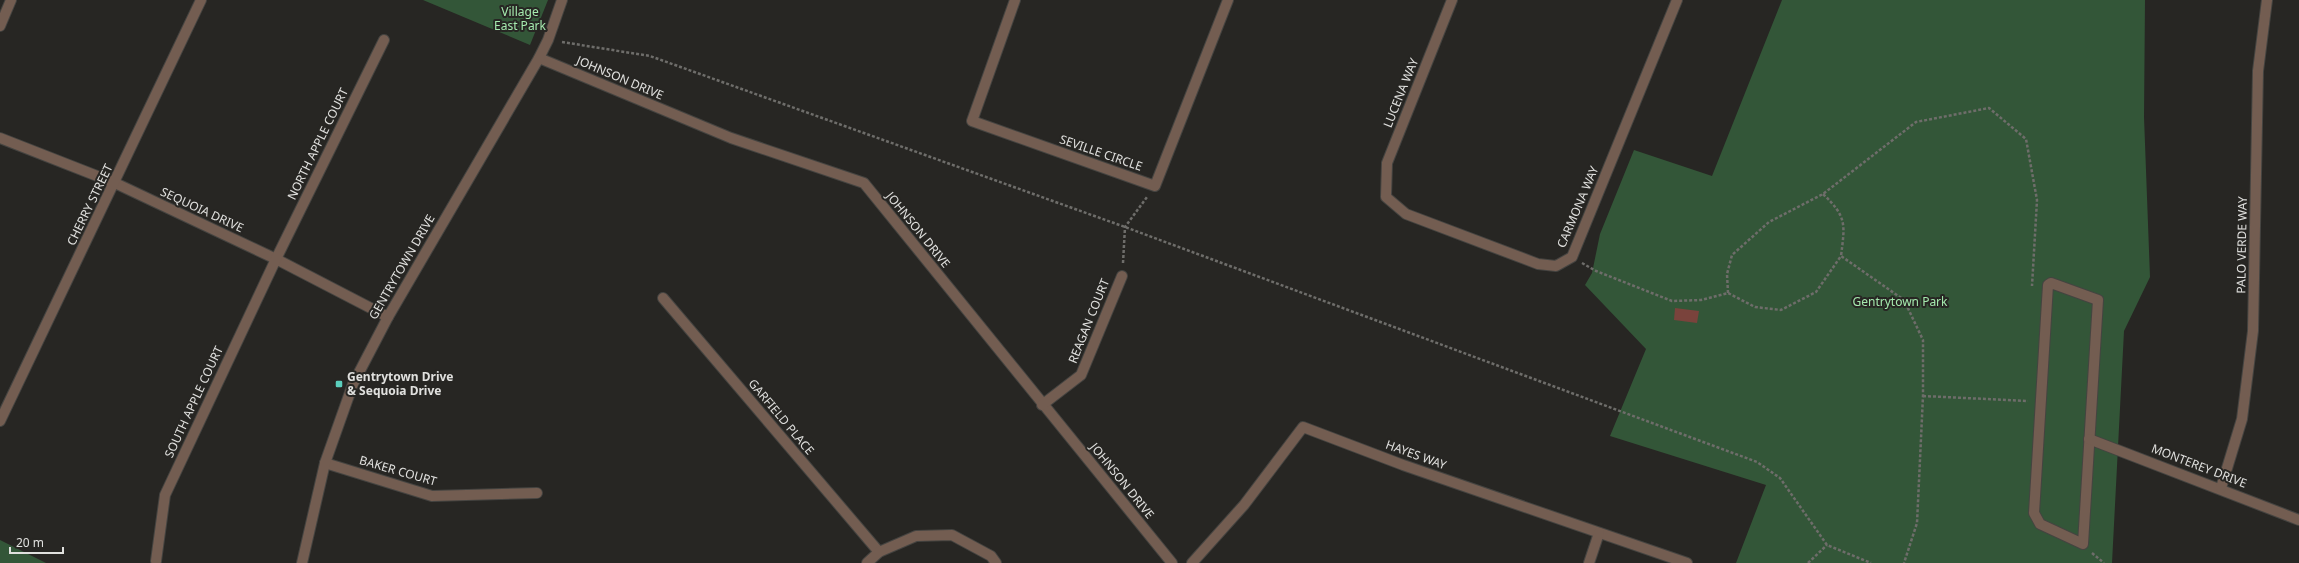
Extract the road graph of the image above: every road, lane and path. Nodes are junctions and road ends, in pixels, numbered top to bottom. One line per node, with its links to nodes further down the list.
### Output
1 (11, 0): 9 (street)
2 (201, 0): 14 (street, CHERRY STREET)
3 (562, 0): 11 (street, GENTRYTOWN DRIVE)
4 (1015, 0): 15 (street, SEVILLE CIRCLE)
5 (1228, 0): 15 (street)
6 (1452, 0): 17 (street, LUCENA WAY)
7 (1677, 0): 20 (street, CARMONA WAY)
8 (2267, 0): 35 (street, PALO VERDE WAY)
9 (0, 26)
10 (384, 40): 21 (street, NORTH APPLE COURT)
11 (548, 40): 12 (street, GENTRYTOWN DRIVE); 18 (path)
12 (539, 58): 26 (street, GENTRYTOWN DRIVE); 31 (street, JOHNSON DRIVE)
13 (0, 138): 14 (street, SEQUOIA DRIVE)
14 (115, 183): 21 (street, SEQUOIA DRIVE); 32 (street, CHERRY STREET)
15 (1155, 186): 18 (path)
16 (1823, 194): 19 (path); 23 (path); 24 (path)
17 (1386, 197): 20 (street, CARMONA WAY)
18 (1125, 227): 22 (path); 39 (path)
19 (1841, 256): 24 (path); 28 (path)
20 (1572, 257): 24 (path)
21 (276, 259): 26 (street, SEQUOIA DRIVE); 41 (street, SOUTH APPLE COURT)
22 (1122, 276): 31 (street, REAGAN COURT)
23 (2032, 290)
24 (1728, 293)
25 (663, 298): 40 (street, GARFIELD PLACE)
26 (388, 317): 34 (street, GENTRYTOWN DRIVE)
27 (2026, 393): 29 (path)
28 (1923, 396): 29 (path); 51 (path)
29 (2026, 401): 30 (path)
30 (2041, 402): 33 (street); 33 (street)
31 (1042, 405): 45 (street, JOHNSON DRIVE)
32 (0, 420)
33 (2089, 439): 35 (street, MONTEREY DRIVE)
34 (326, 463): 36 (street, BAKER COURT); 42 (street, GENTRYTOWN DRIVE)
35 (2221, 488): 37 (street, MONTEREY DRIVE)
36 (537, 493)
37 (2299, 520)
38 (1599, 533): 46 (street, HAYES WAY); 47 (street); 48 (street, HAYES WAY)
39 (1827, 545): 49 (path); 50 (path)
40 (879, 552): 43 (street); 44 (street)
41 (156, 561)
42 (302, 563)
43 (867, 563)
44 (996, 563)
45 (1172, 563)
46 (1192, 563)
47 (1589, 563)
48 (1687, 563)
49 (1808, 563)
50 (1871, 563)
51 (1904, 563)

